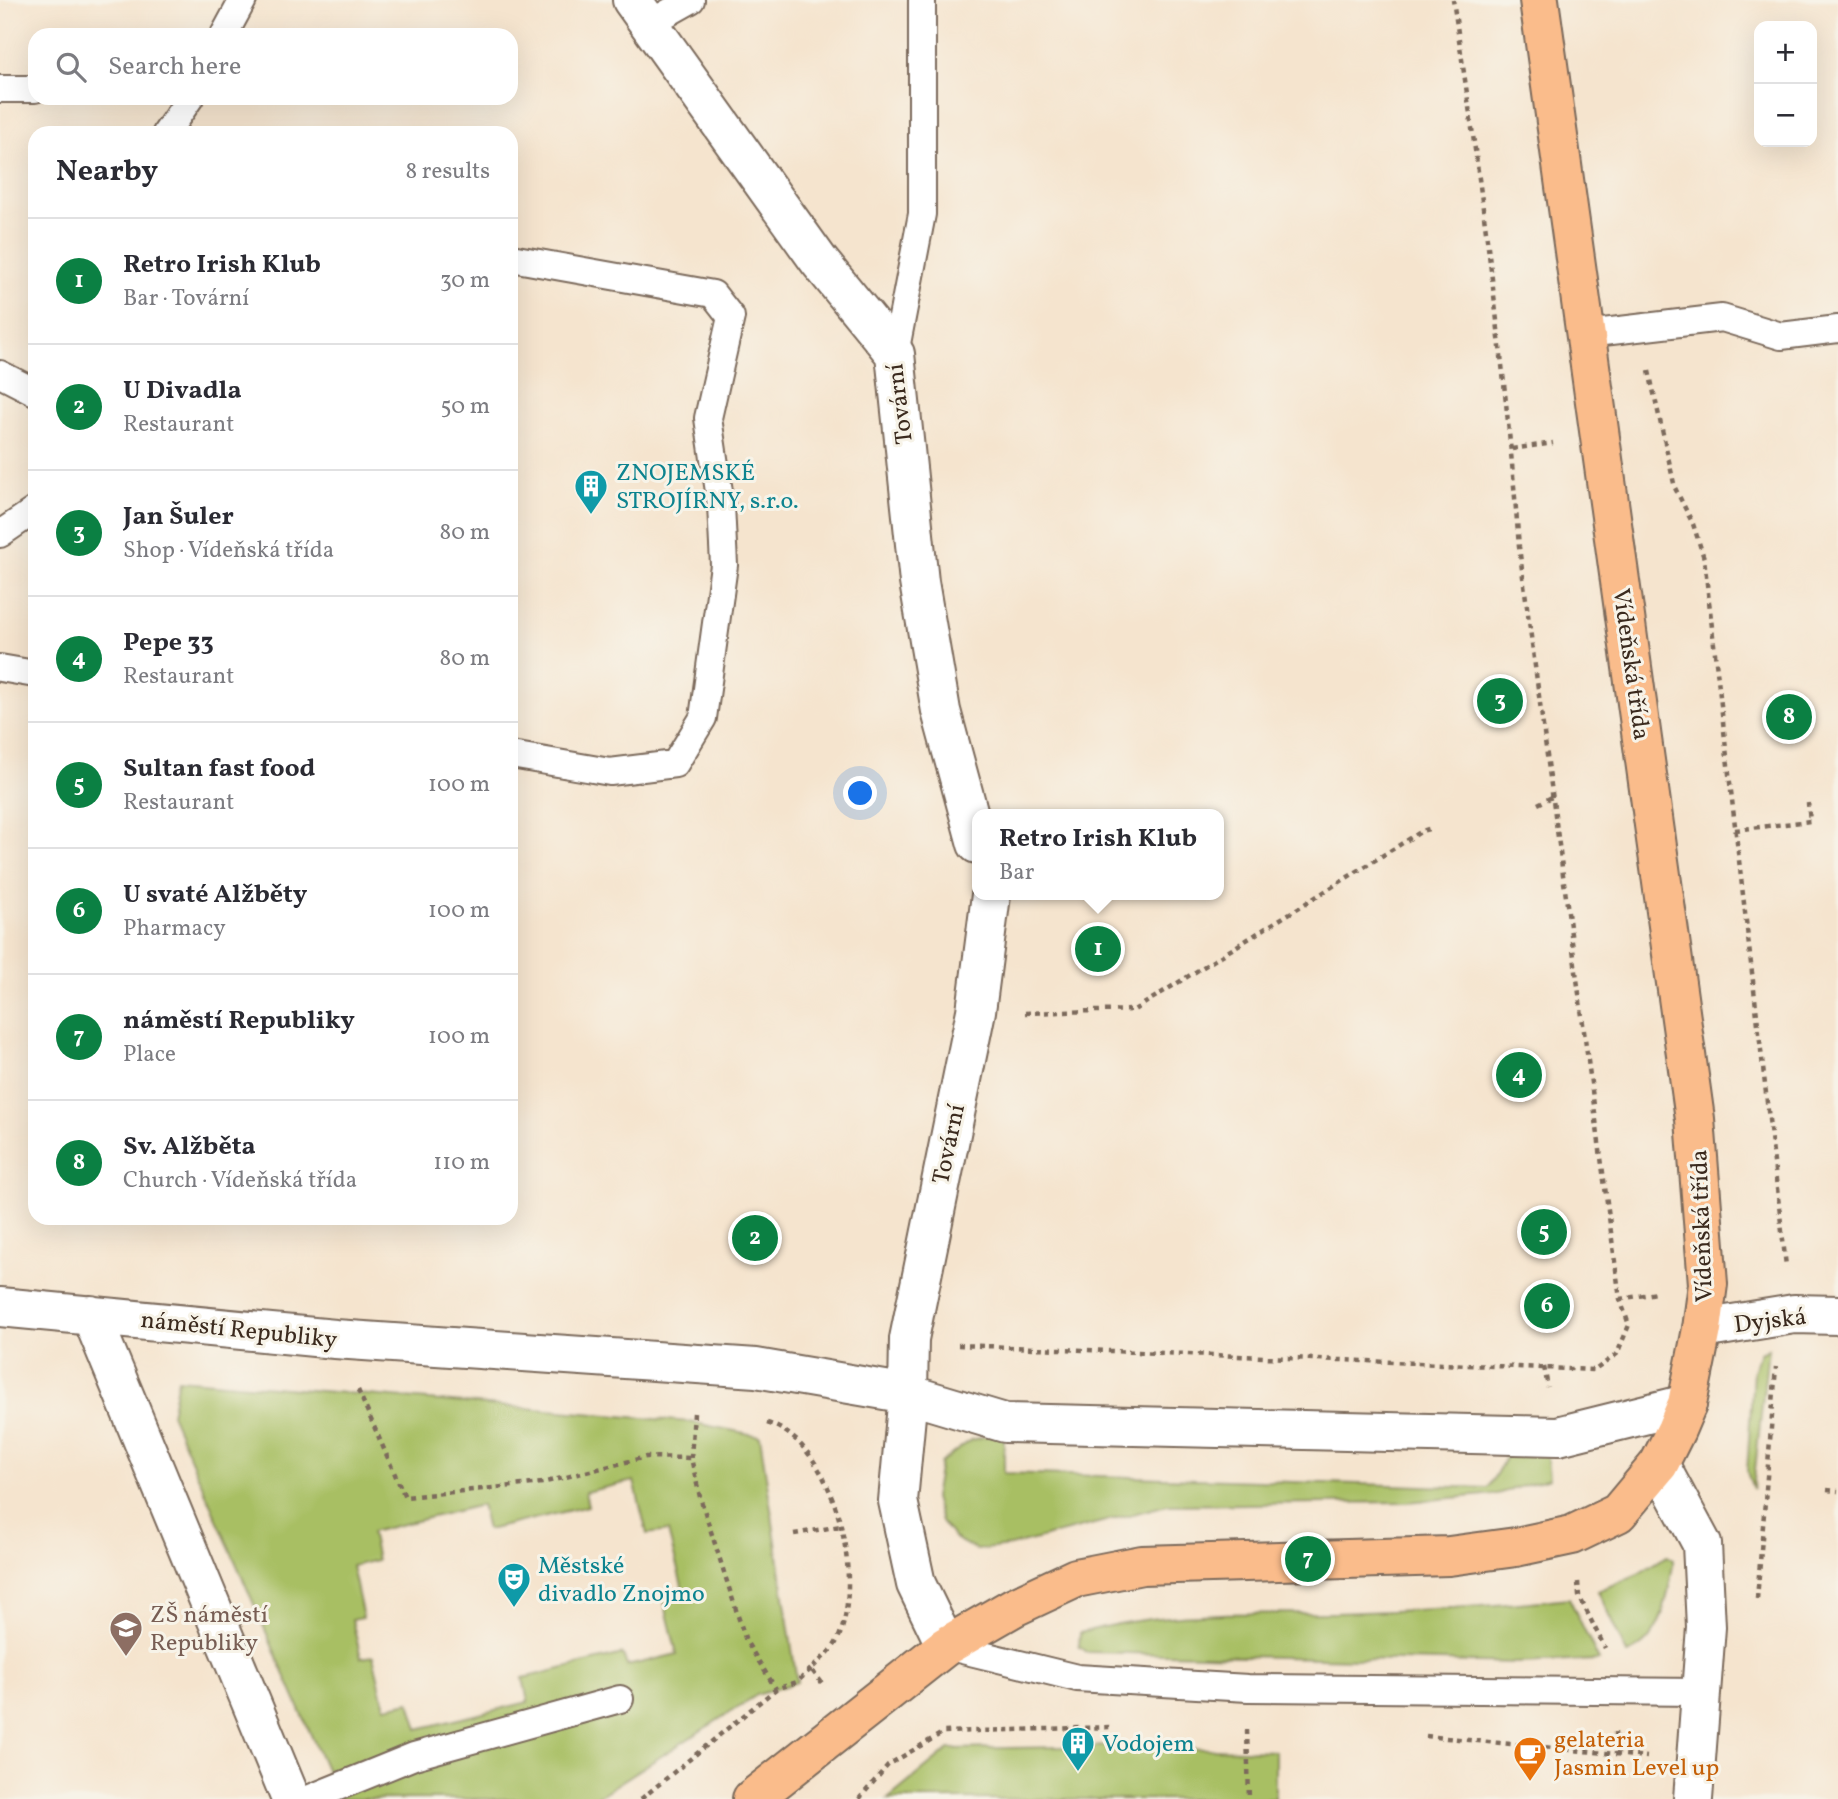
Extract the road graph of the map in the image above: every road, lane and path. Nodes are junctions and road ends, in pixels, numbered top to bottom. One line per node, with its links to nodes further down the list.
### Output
1 (243, 0): 7 (lane)
2 (691, 0): 6 (lane)
3 (922, 0): 16 (lane)
4 (1452, 0): 24 (path)
5 (1539, 0): 15 (main road, Vídeňská třída)
6 (641, 11): 16 (street, Tovární)
7 (228, 28)
8 (0, 89): 9 (lane)
9 (28, 89)
10 (185, 105): 11 (lane)
11 (171, 126)
12 (518, 259): 23 (lane)
13 (1639, 326): 14 (lane); 15 (lane); 29 (path)
14 (1838, 329)
15 (1586, 334): 36 (main road, Vídeňská třída)
16 (895, 354): 27 (street, Tovární)
17 (0, 374): 18 (lane)
18 (28, 388)
19 (28, 515): 20 (lane)
20 (0, 534)
21 (0, 668): 22 (lane)
22 (28, 673)
23 (518, 756)
24 (1554, 796): 26 (path); 38 (path)
25 (1808, 803): 29 (path)
26 (1538, 804)
27 (972, 826)
28 (1432, 828): 31 (path)
29 (1735, 830): 34 (path)
30 (990, 900): 31 (street, Tovární)
31 (976, 1011): 38 (street, Tovární)
32 (0, 1307): 33 (street, náměstí Republiky)
33 (91, 1314): 37 (street, náměstí Republiky); 63 (street)
34 (1794, 1314): 35 (street, Dyjská); 36 (street, Dyjská); 51 (path)
35 (1838, 1315)
36 (1702, 1329): 40 (main road)
37 (335, 1339): 39 (street, náměstí Republiky); 45 (path)
38 (909, 1339): 39 (street, Tovární)
39 (908, 1394): 40 (street, náměstí Republiky); 52 (street)
40 (1687, 1404): 46 (main road)
41 (681, 1409): 42 (path)
42 (694, 1410): 43 (path); 45 (path)
43 (706, 1412)
44 (758, 1421): 49 (path)
45 (691, 1458): 54 (path)
46 (1660, 1464): 52 (main road); 55 (street)
47 (1827, 1490): 48 (path)
48 (1838, 1491)
49 (841, 1526): 50 (path); 53 (path)
50 (794, 1534)
51 (1757, 1608)
52 (946, 1646): 55 (lane); 57 (main road)
53 (811, 1669): 54 (path); 57 (path)
54 (776, 1689): 65 (path)
55 (1701, 1692): 61 (street)
56 (620, 1699): 64 (lane)
57 (849, 1719): 62 (path); 66 (main road)
58 (1247, 1723): 68 (path)
59 (1123, 1726): 62 (path)
60 (1421, 1736): 61 (path)
61 (1695, 1758): 69 (street)
62 (888, 1765): 67 (path)
63 (290, 1799)
64 (308, 1799)
65 (641, 1799)
66 (752, 1799)
67 (859, 1799)
68 (1249, 1799)
69 (1693, 1799)

